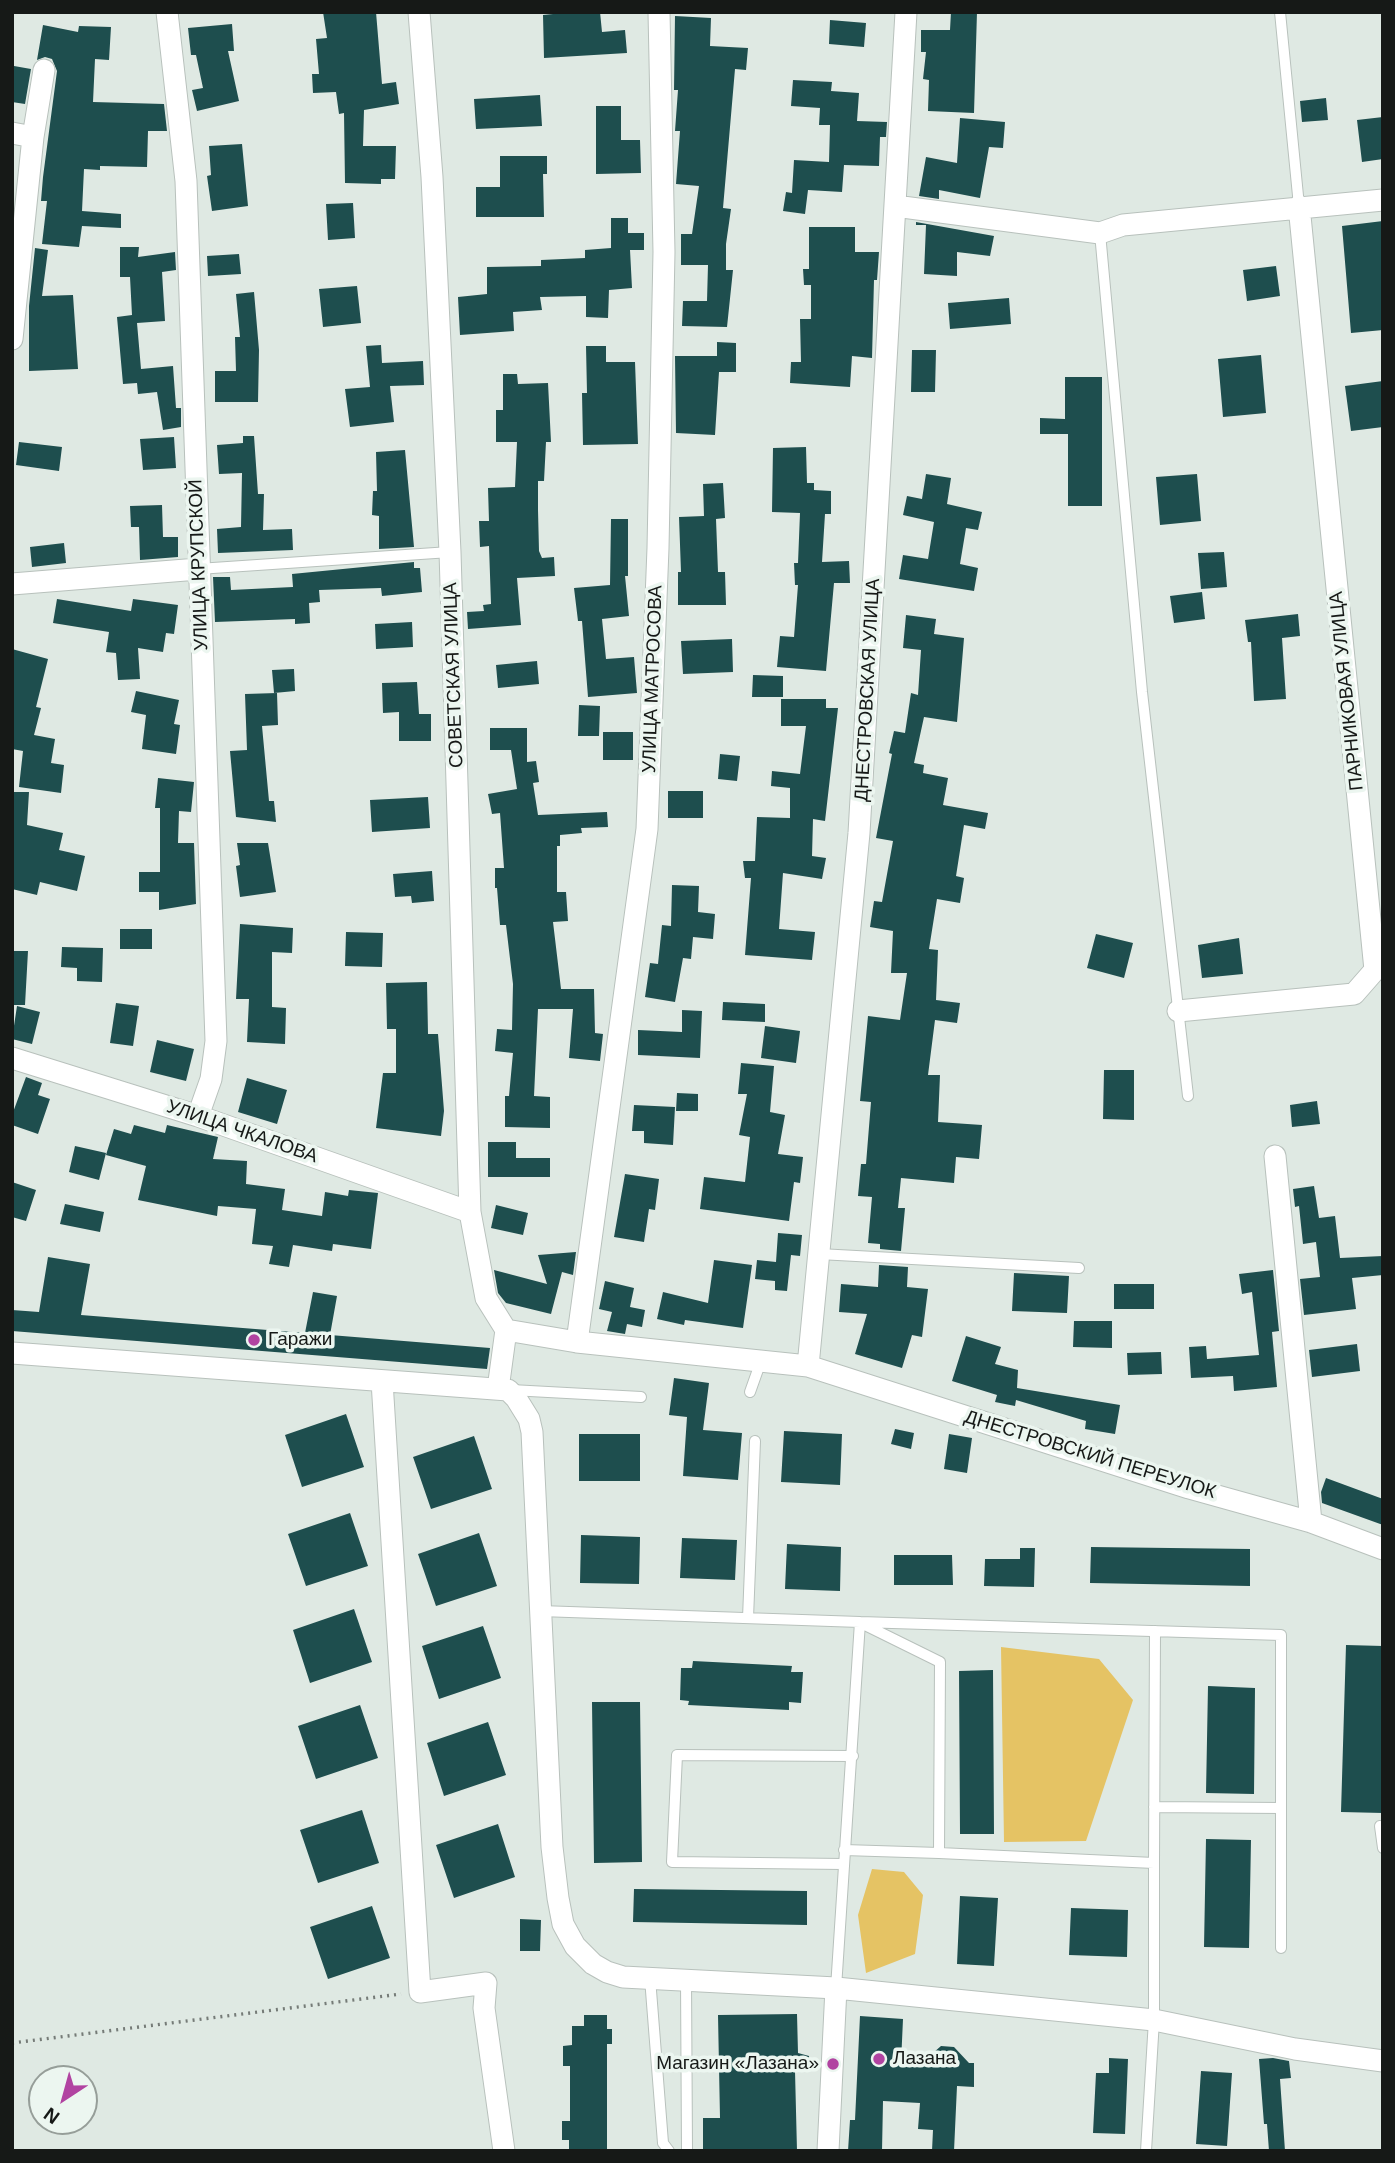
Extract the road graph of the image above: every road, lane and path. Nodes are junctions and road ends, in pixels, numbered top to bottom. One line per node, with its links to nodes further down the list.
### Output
1 (167, 12): 14 (street, УЛИЦА КРУПСКОЙ)
2 (419, 12): 13 (street, СОВЕТСКАЯ УЛИЦА)
3 (659, 12): 25 (street, УЛИЦА МАТРОСОВА)
4 (906, 12): 9 (street, ДНЕСТРОВСКАЯ УЛИЦА)
5 (1280, 12): 10 (lane)
6 (44, 70): 7 (street)
7 (22, 135): 12 (street)
8 (1383, 200): 10 (street)
9 (895, 206): 11 (street); 22 (street, ДНЕСТРОВСКАЯ УЛИЦА)
10 (1299, 206): 11 (street); 16 (street, ПАРНИКОВАЯ УЛИЦА)
11 (1100, 233): 16 (lane)
12 (12, 339)
13 (450, 552): 14 (lane); 21 (street, СОВЕТСКАЯ УЛИЦА)
14 (198, 569): 15 (street); 19 (street, УЛИЦА КРУПСКОЙ)
15 (12, 584)
16 (1178, 1011): 18 (lane)
17 (12, 1058): 19 (street, УЛИЦА ЧКАЛОВА)
18 (1188, 1096)
19 (198, 1116): 21 (street, УЛИЦА ЧКАЛОВА)
20 (1275, 1156): 34 (street)
21 (471, 1212): 24 (street, СОВЕТСКАЯ УЛИЦА)
22 (819, 1254): 23 (lane); 28 (street, ДНЕСТРОВСКАЯ УЛИЦА)
23 (1079, 1268)
24 (506, 1330): 25 (street, ДНЕСТРОВСКИЙ ПЕРЕУЛОК); 30 (street)
25 (577, 1342): 27 (street, ДНЕСТРОВСКИЙ ПЕРЕУЛОК)
26 (12, 1353): 29 (street)
27 (761, 1361): 28 (street, ДНЕСТРОВСКИЙ ПЕРЕУЛОК); 31 (lane)
28 (807, 1366): 34 (street, ДНЕСТРОВСКИЙ ПЕРЕУЛОК)
29 (382, 1381): 30 (street); 53 (street)
30 (503, 1390): 32 (lane); 36 (street)
31 (750, 1392)
32 (641, 1397)
33 (755, 1441): 37 (lane)
34 (1311, 1522): 35 (street, ДНЕСТРОВСКИЙ ПЕРЕУЛОК)
35 (1383, 1549)
36 (540, 1611): 37 (lane); 50 (street)
37 (748, 1618): 38 (lane)
38 (860, 1622): 39 (lane); 40 (lane); 46 (lane)
39 (1155, 1631): 41 (lane); 42 (lane)
40 (853, 1756): 45 (lane); 48 (lane)
41 (1154, 1807): 42 (lane); 47 (lane)
42 (1281, 1808): 49 (lane)
43 (1380, 1826): 44 (lane)
44 (1383, 1848)
45 (844, 1850): 46 (lane); 48 (lane)
46 (939, 1853): 47 (lane)
47 (1154, 1863): 54 (lane)
48 (843, 1864): 52 (lane)
49 (1281, 1948)
50 (650, 1978): 51 (street); 58 (lane)
51 (686, 1978): 52 (street); 59 (lane)
52 (836, 1988): 54 (street); 60 (street)
53 (420, 1992): 55 (path); 57 (street)
54 (1154, 2020): 56 (street); 61 (lane)
55 (12, 2043)
56 (1383, 2061)
57 (504, 2151)
58 (669, 2151)
59 (687, 2151)
60 (828, 2151)
61 (1146, 2151)

